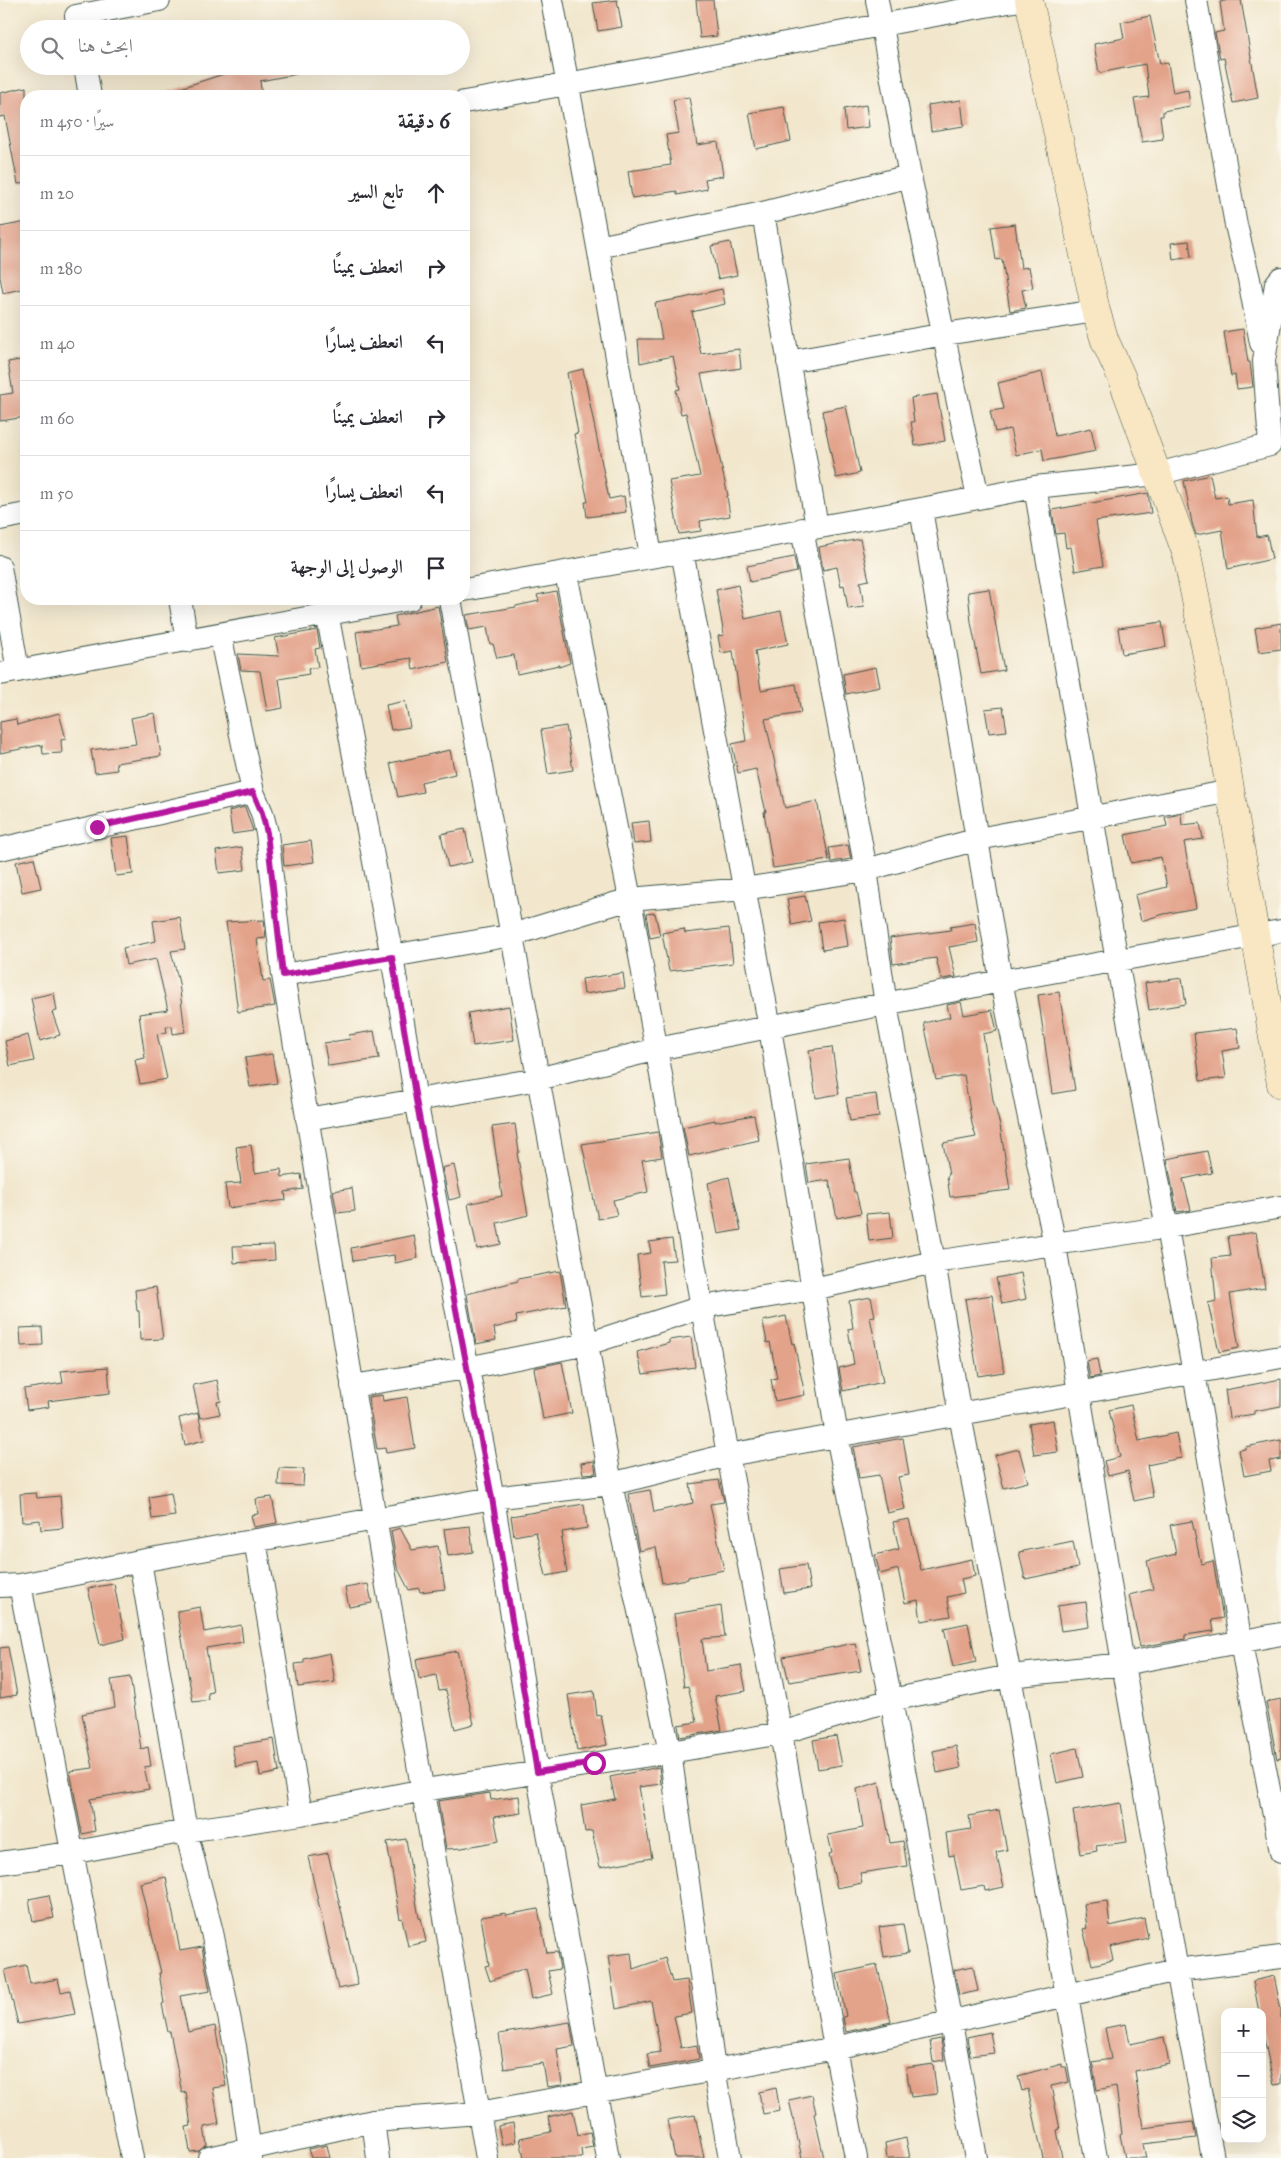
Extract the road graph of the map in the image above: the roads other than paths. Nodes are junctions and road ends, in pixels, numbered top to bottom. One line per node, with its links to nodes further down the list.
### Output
1 (159, 0): 7 (street)
2 (552, 0): 10 (street)
3 (877, 0): 8 (street)
4 (1020, 0): 8 (street)
5 (1028, 0): 17 (street)
6 (1196, 0): 19 (street)
7 (75, 15)
8 (881, 24): 10 (street); 13 (street)
9 (86, 75): 11 (street)
10 (567, 85): 12 (street); 15 (street)
11 (89, 90)
12 (470, 101)
13 (910, 176): 14 (street); 18 (street)
14 (763, 213): 15 (street); 20 (street)
15 (598, 247): 30 (street)
16 (1281, 278): 19 (street)
17 (1096, 311): 18 (street); 22 (street)
18 (944, 334): 20 (street); 24 (street)
19 (1264, 361): 21 (street)
20 (788, 362): 28 (street)
21 (1275, 444): 22 (street)
22 (1157, 474): 23 (street); 41 (street)
23 (1035, 487): 24 (street); 43 (street)
24 (978, 497): 25 (street)
25 (921, 509): 28 (street); 44 (street)
26 (20, 515): 27 (street)
27 (0, 518)
28 (810, 528): 29 (street); 46 (street)
29 (682, 551): 30 (street); 47 (street)
30 (651, 556): 32 (street)
31 (0, 567): 40 (street)
32 (566, 572): 33 (street); 48 (street)
33 (470, 589)
34 (181, 605): 39 (street)
35 (375, 605): 37 (street)
36 (451, 605): 50 (street)
37 (328, 613): 38 (street); 51 (street)
38 (220, 634): 39 (street); 42 (street)
39 (188, 641): 40 (street)
40 (9, 672)
41 (1231, 791): 43 (street); 49 (street)
42 (253, 792): 45 (street); 53 (street)
43 (1092, 817): 44 (street); 52 (street)
44 (978, 839): 46 (street); 54 (street)
45 (0, 849)
46 (866, 870): 47 (street); 55 (street)
47 (744, 889): 48 (street); 56 (street)
48 (630, 899): 50 (street); 57 (street)
49 (1269, 933): 52 (street); 59 (street)
50 (512, 935): 51 (street); 58 (street)
51 (392, 957): 53 (street); 60 (street)
52 (1117, 962): 54 (street); 63 (street)
53 (283, 975): 61 (street)
54 (1001, 981): 55 (street); 64 (street)
55 (886, 1005): 56 (street); 65 (street)
56 (770, 1028): 57 (street); 66 (street)
57 (657, 1049): 58 (street); 67 (street)
58 (538, 1079): 60 (street); 68 (street)
59 (1281, 1084)
60 (416, 1100): 61 (street); 70 (street)
61 (307, 1119): 72 (street)
62 (1281, 1207): 63 (street)
63 (1168, 1227): 64 (street); 71 (street)
64 (1055, 1245): 65 (street); 73 (street)
65 (934, 1262): 66 (street); 74 (street)
66 (813, 1289): 67 (street); 75 (street)
67 (702, 1308): 68 (street); 76 (street)
68 (587, 1344): 70 (street); 77 (street)
69 (1281, 1357): 71 (street)
70 (468, 1368): 72 (street); 78 (street)
71 (1194, 1372): 73 (street); 84 (street)
72 (352, 1386): 79 (street)
73 (1079, 1392): 74 (street); 85 (street)
74 (960, 1415): 75 (street); 86 (street)
75 (837, 1436): 76 (street); 87 (street)
76 (728, 1455): 77 (street); 88 (street)
77 (611, 1484): 78 (street); 89 (street)
78 (492, 1498): 79 (street); 90 (street)
79 (374, 1518): 80 (street); 91 (street)
80 (255, 1540): 81 (street); 92 (street)
81 (140, 1561): 82 (street); 93 (street)
82 (10, 1586): 95 (street)
83 (1281, 1634): 84 (street)
84 (1240, 1643): 85 (street); 94 (street)
85 (1123, 1664): 86 (street); 98 (street)
86 (1010, 1676): 87 (street); 99 (street)
87 (891, 1700): 88 (street); 100 (street)
88 (781, 1733): 89 (street); 101 (street)
89 (670, 1752): 90 (street); 102 (street)
90 (537, 1772): 91 (street); 103 (street)
91 (424, 1790): 92 (street); 104 (street)
92 (301, 1814): 93 (street)
93 (186, 1831): 95 (street); 106 (street)
94 (1281, 1852)
95 (71, 1853): 96 (street); 107 (street)
96 (0, 1863)
97 (1281, 1957): 98 (street)
98 (1177, 1970): 99 (street); 116 (street)
99 (1066, 1993): 100 (street); 115 (street)
100 (950, 2020): 101 (street); 114 (street)
101 (835, 2048): 102 (street); 113 (street)
102 (714, 2069): 103 (street); 112 (street)
103 (597, 2090): 104 (street); 111 (street)
104 (479, 2113): 105 (street); 110 (street)
105 (373, 2121): 106 (street); 109 (street)
106 (250, 2153): 108 (street)
107 (132, 2158)
108 (209, 2158)
109 (378, 2158)
110 (487, 2158)
111 (608, 2158)
112 (730, 2158)
113 (856, 2158)
114 (976, 2158)
115 (1096, 2158)
116 (1213, 2158)

